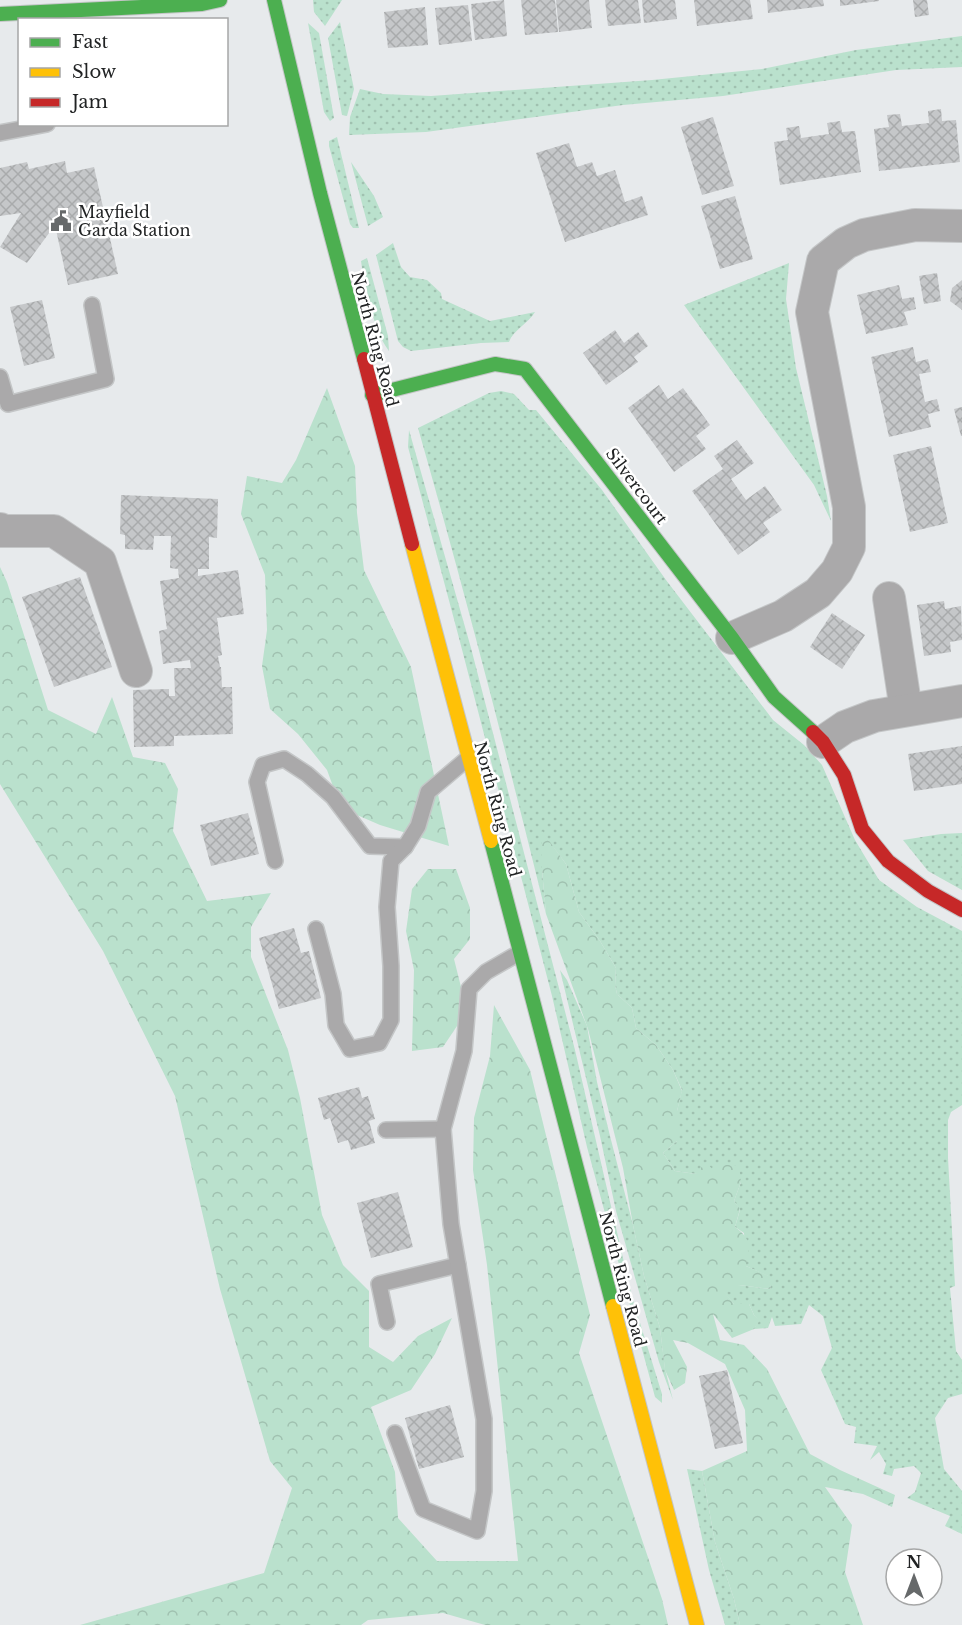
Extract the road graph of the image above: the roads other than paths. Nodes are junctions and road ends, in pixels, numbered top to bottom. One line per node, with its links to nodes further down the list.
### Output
1 (220, 0): 3 (main road)
2 (274, 0): 10 (main road, North Ring Road)
3 (52, 6): 4 (main road)
4 (0, 14)
5 (37, 126): 6 (lane)
6 (0, 133)
7 (962, 226): 13 (street)
8 (92, 305): 9 (lane)
9 (0, 377)
10 (372, 395): 13 (main road, Silvercourt); 18 (main road, North Ring Road)
11 (0, 528): 14 (street)
12 (889, 598): 16 (street)
13 (732, 638): 17 (main road, Silvercourt)
14 (136, 671)
15 (962, 701): 16 (street)
16 (906, 710): 17 (street)
17 (823, 742): 21 (main road, Silvercourt)
18 (468, 758): 19 (lane); 23 (main road, North Ring Road)
19 (405, 847): 20 (lane); 22 (lane)
20 (275, 861)
21 (962, 910)
22 (316, 929)
23 (519, 953): 24 (lane); 29 (main road, North Ring Road)
24 (442, 1129): 25 (lane); 26 (lane)
25 (386, 1130)
26 (458, 1266): 27 (lane); 28 (lane)
27 (387, 1322)
28 (395, 1433)
29 (697, 1625)

